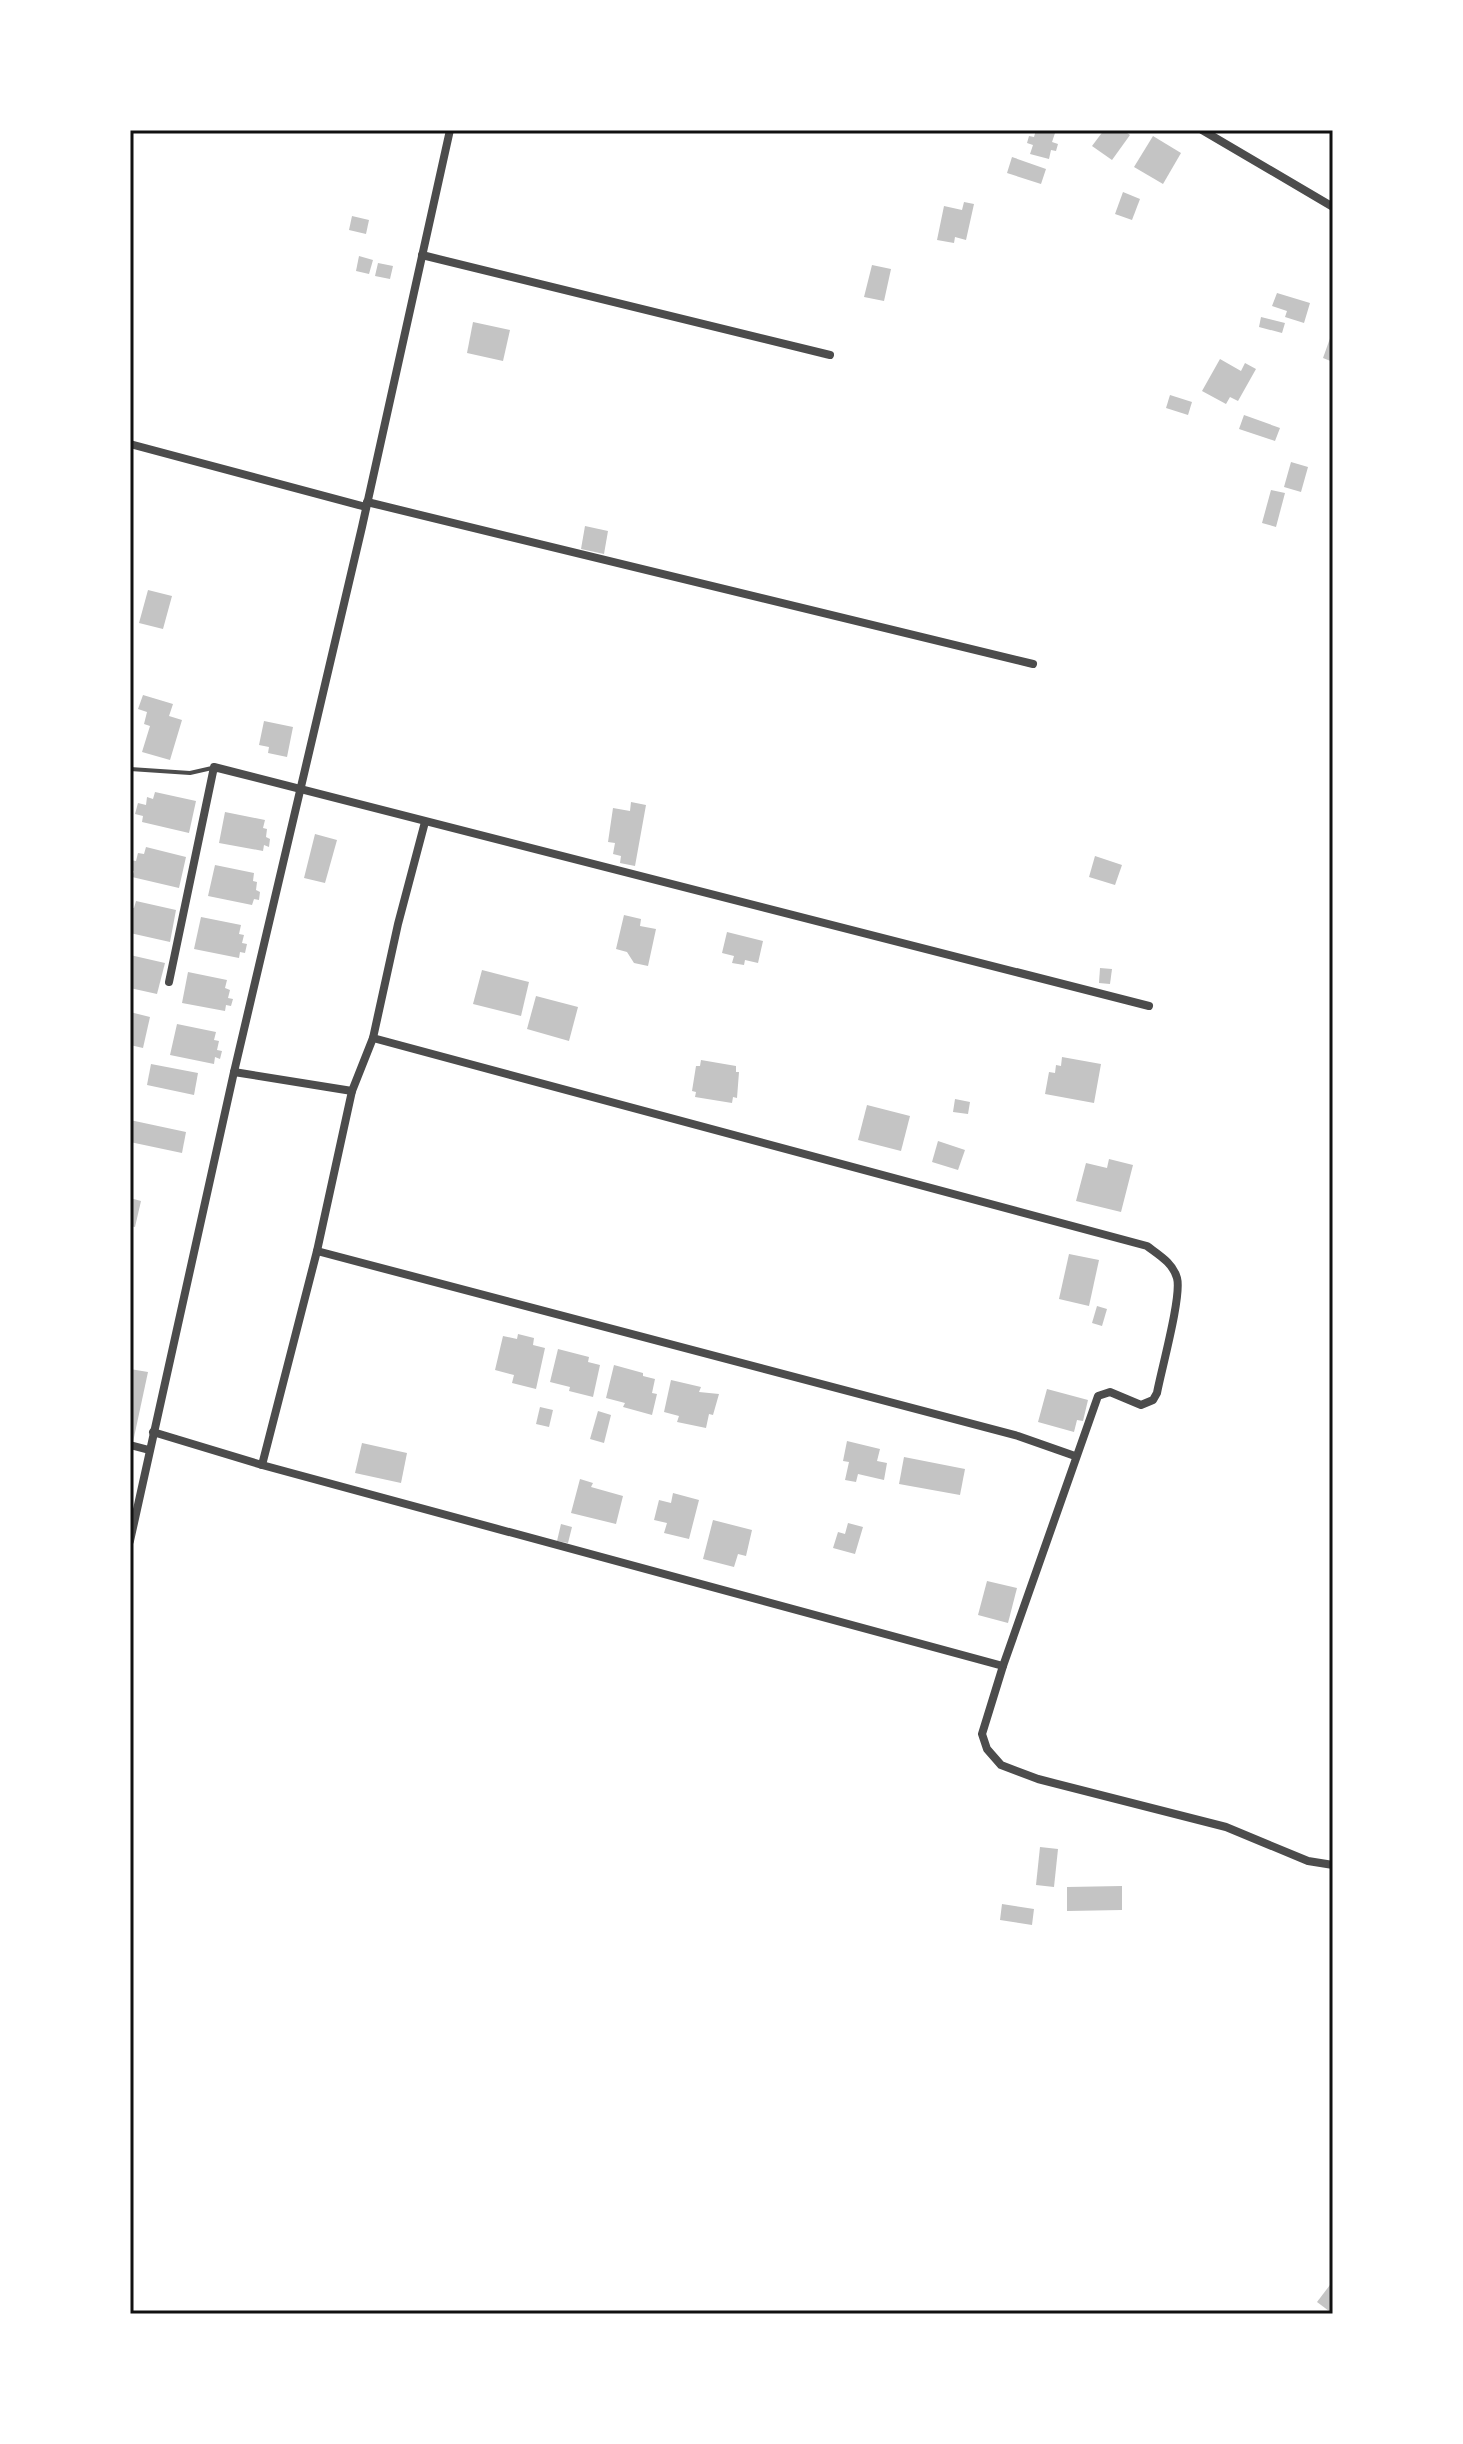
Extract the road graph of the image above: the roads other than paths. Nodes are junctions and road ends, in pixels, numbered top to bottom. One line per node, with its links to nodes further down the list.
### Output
1 (450, 130): 4 (street)
2 (1202, 130): 3 (street)
3 (1333, 207)
4 (422, 255): 5 (street); 7 (street)
5 (830, 355)
6 (130, 444): 7 (street)
7 (367, 504): 8 (street); 11 (street)
8 (1033, 664)
9 (214, 767): 10 (lane); 11 (street); 13 (street)
10 (130, 769)
11 (301, 788): 12 (street); 16 (street)
12 (425, 822): 14 (street); 15 (street)
13 (169, 982)
14 (1149, 1006)
15 (373, 1038): 17 (street); 22 (street)
16 (234, 1072): 17 (street); 19 (street)
17 (352, 1091): 18 (street)
18 (317, 1251): 22 (street); 23 (street)
19 (153, 1432): 21 (street); 23 (street)
20 (130, 1445): 21 (street)
21 (149, 1450): 24 (street)
22 (1075, 1456): 25 (street)
23 (262, 1465): 25 (street)
24 (130, 1541)
25 (1003, 1666): 26 (street)
26 (1333, 1865)

